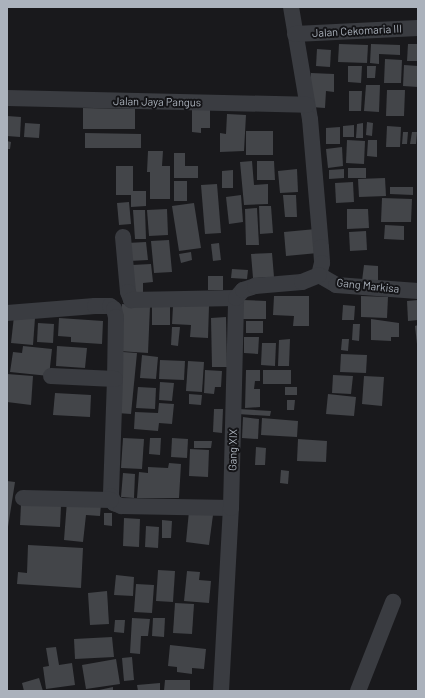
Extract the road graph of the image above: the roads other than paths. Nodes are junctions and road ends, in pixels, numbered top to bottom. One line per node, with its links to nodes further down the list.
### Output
1 (291, 7): 3 (street)
2 (418, 28): 3 (street, Jalan Cekomaria III)
3 (296, 34): 5 (street)
4 (7, 98): 5 (street, Jalan Jaya Pangus)
5 (307, 105): 7 (street)
6 (123, 236): 9 (street)
7 (319, 275): 8 (street, Gang Markisa); 9 (street)
8 (418, 291)
9 (236, 298): 15 (street, Gang XIX)
10 (7, 313): 12 (street)
11 (51, 376): 12 (street)
12 (115, 379): 14 (street)
13 (23, 498): 14 (street)
14 (111, 500): 15 (street)
15 (231, 508): 17 (street, Gang XIX)
16 (394, 602): 18 (street)
17 (221, 691)
18 (358, 691)

